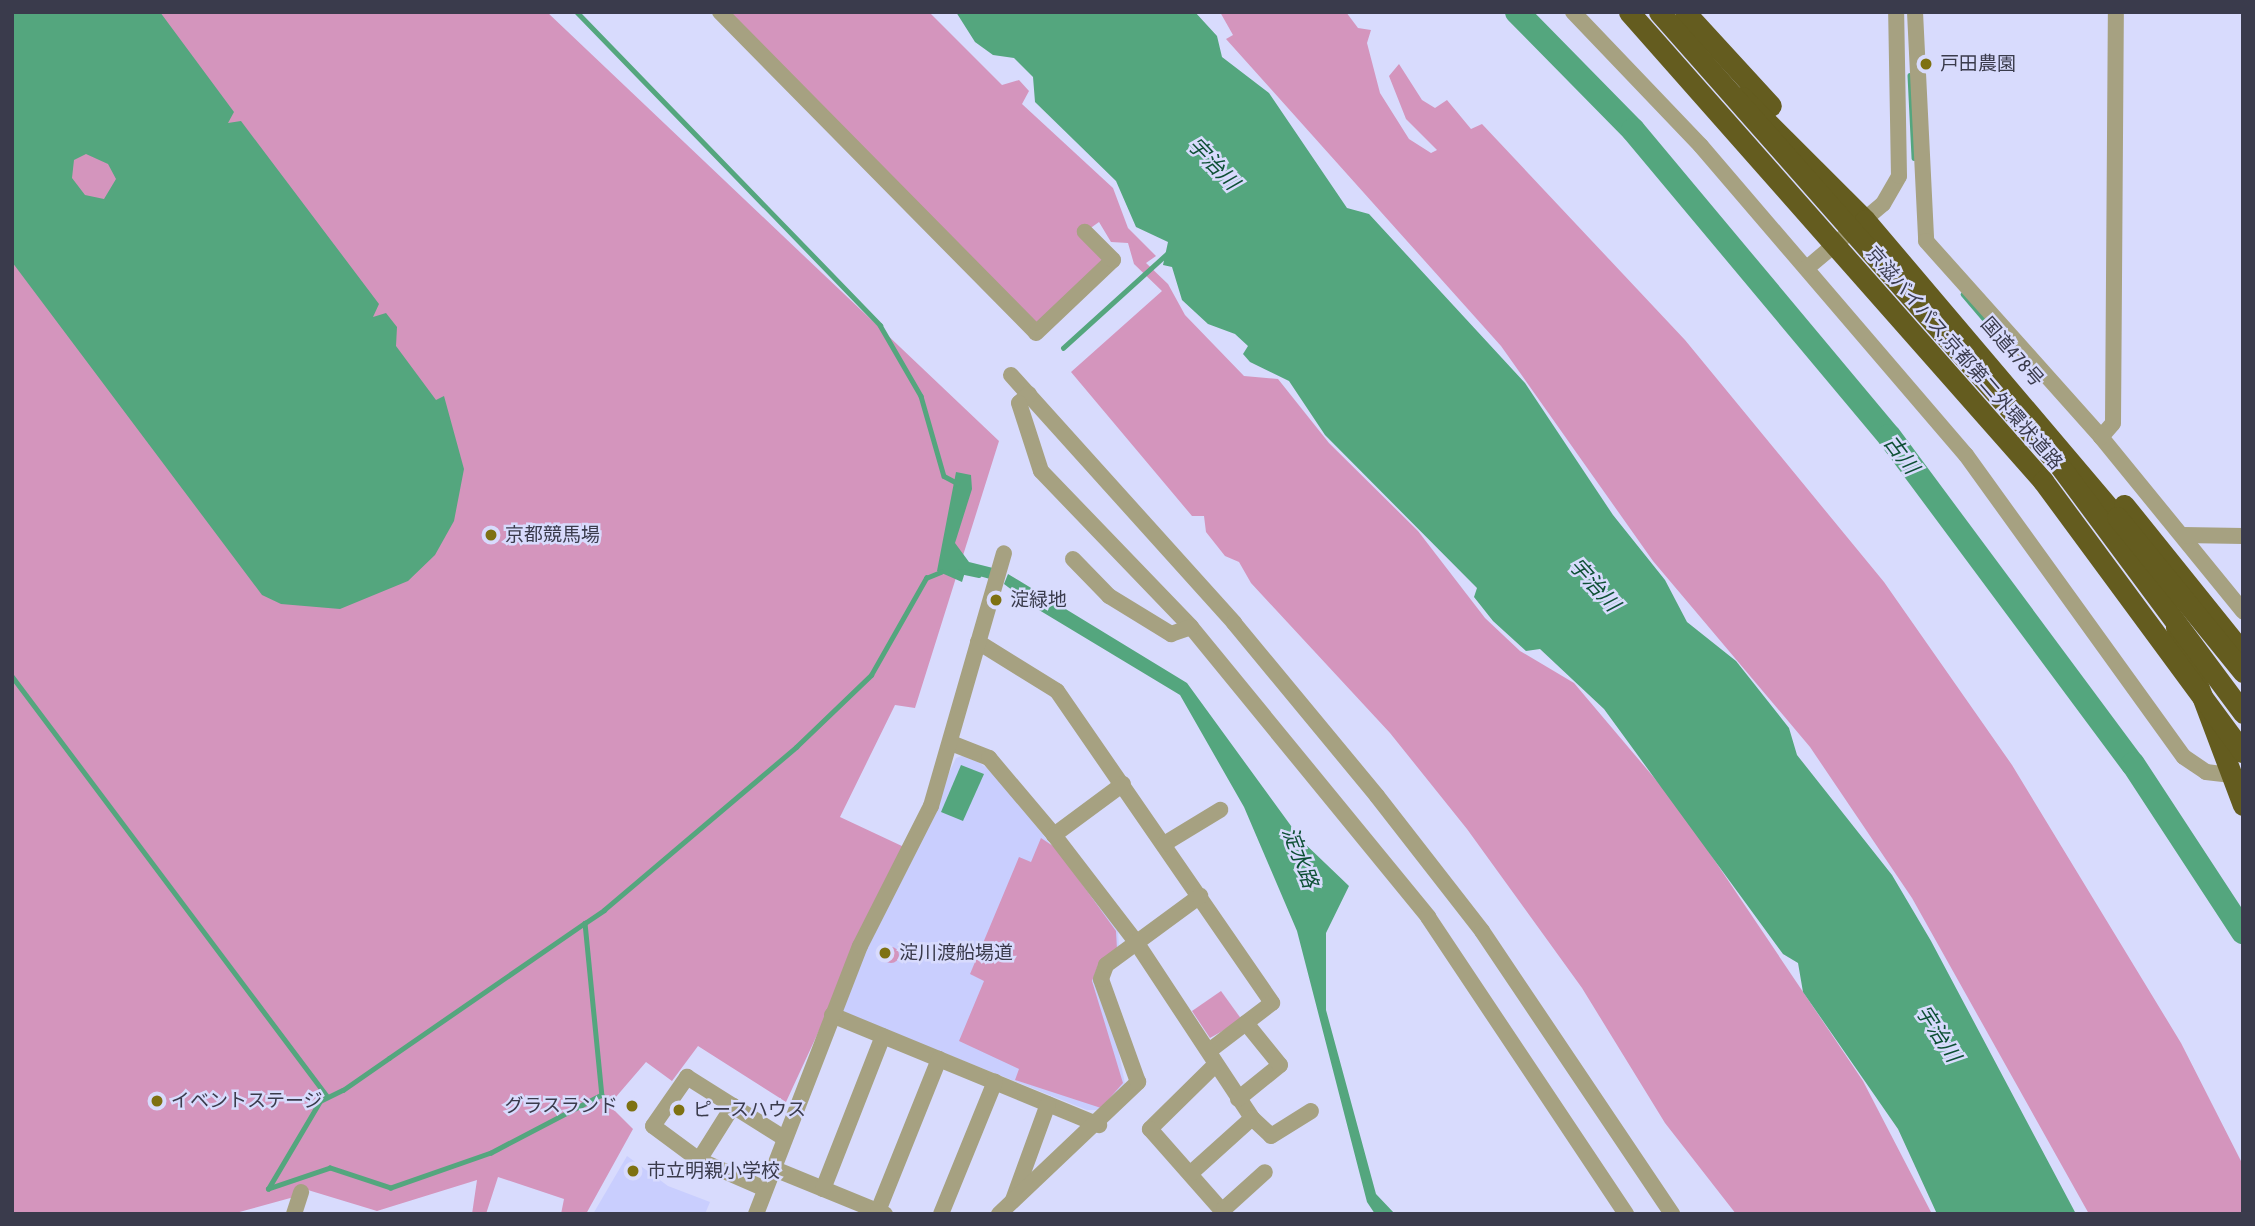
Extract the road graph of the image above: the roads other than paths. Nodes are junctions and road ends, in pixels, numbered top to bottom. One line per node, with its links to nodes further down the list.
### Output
1 (720, 12): 12 (street)
2 (1573, 12): 13 (street)
3 (1630, 12): 11 (highway, 国道478号); 31 (highway, 京滋バイパス;京都第二外環状道路, bridge)
4 (1659, 12): 16 (highway, 京滋バイパス;京都第二外環状道路, bridge)
5 (1685, 12): 11 (highway, 国道478号)
6 (1896, 12): 9 (street)
7 (1915, 12): 10 (street)
8 (2116, 12): 17 (street)
9 (1902, 153): 10 (street); 11 (street)
10 (1920, 153): 17 (street)
11 (1868, 217): 13 (street); 19 (highway, 国道478号); 32 (highway, 国道478号)
12 (1084, 232)
13 (1807, 268): 32 (street)
14 (1011, 375): 15 (street)
15 (1028, 394): 25 (street); 67 (street)
16 (2009, 405): 28 (highway, bridge); 29 (highway, 京滋バイパス;京都第二外環状道路, bridge)
17 (2101, 437): 18 (street)
18 (2148, 496): 19 (street); 20 (street)
19 (2129, 512): 27 (highway, 国道478号)
20 (2183, 535): 21 (street); 24 (street)
21 (2243, 536)
22 (1004, 553): 26 (street)
23 (1073, 559): 25 (street)
24 (2243, 611)
25 (1191, 627): 66 (street)
26 (978, 642): 30 (street); 33 (street)
27 (2243, 653)
28 (2243, 672)
29 (2243, 713)
30 (951, 743): 36 (street); 40 (street)
31 (2242, 751)
32 (2232, 775): 34 (highway, 国道478号)
33 (1123, 784): 36 (street); 37 (street)
34 (2243, 805)
35 (1220, 810): 37 (street)
36 (1054, 835): 39 (street)
37 (1164, 845): 38 (street)
38 (1200, 896): 39 (street); 41 (street)
39 (1136, 942): 44 (street); 51 (street)
40 (832, 1015): 42 (street); 52 (street)
41 (1246, 1023): 44 (street); 46 (street)
42 (883, 1036): 43 (street); 58 (street)
43 (939, 1059): 45 (street); 61 (street)
44 (1212, 1059): 46 (street); 56 (street)
45 (995, 1082): 47 (street); 65 (street)
46 (1238, 1099): 50 (street)
47 (1048, 1104): 51 (street); 60 (street)
48 (733, 1106): 52 (street); 53 (street); 53 (street)
49 (1311, 1111): 50 (street)
50 (1252, 1118): 56 (street)
51 (1099, 1125): 60 (street)
52 (784, 1138): 54 (street)
53 (699, 1160): 57 (street)
54 (772, 1168): 57 (street); 58 (street)
55 (1265, 1172): 62 (street)
56 (1192, 1173): 62 (street)
57 (765, 1189): 64 (street)
58 (823, 1189): 61 (street)
59 (301, 1192): 63 (street)
60 (1005, 1210)
61 (881, 1212)
62 (1225, 1212)
63 (295, 1214)
64 (756, 1214)
65 (941, 1214)
66 (1626, 1214)
67 (1672, 1214)

